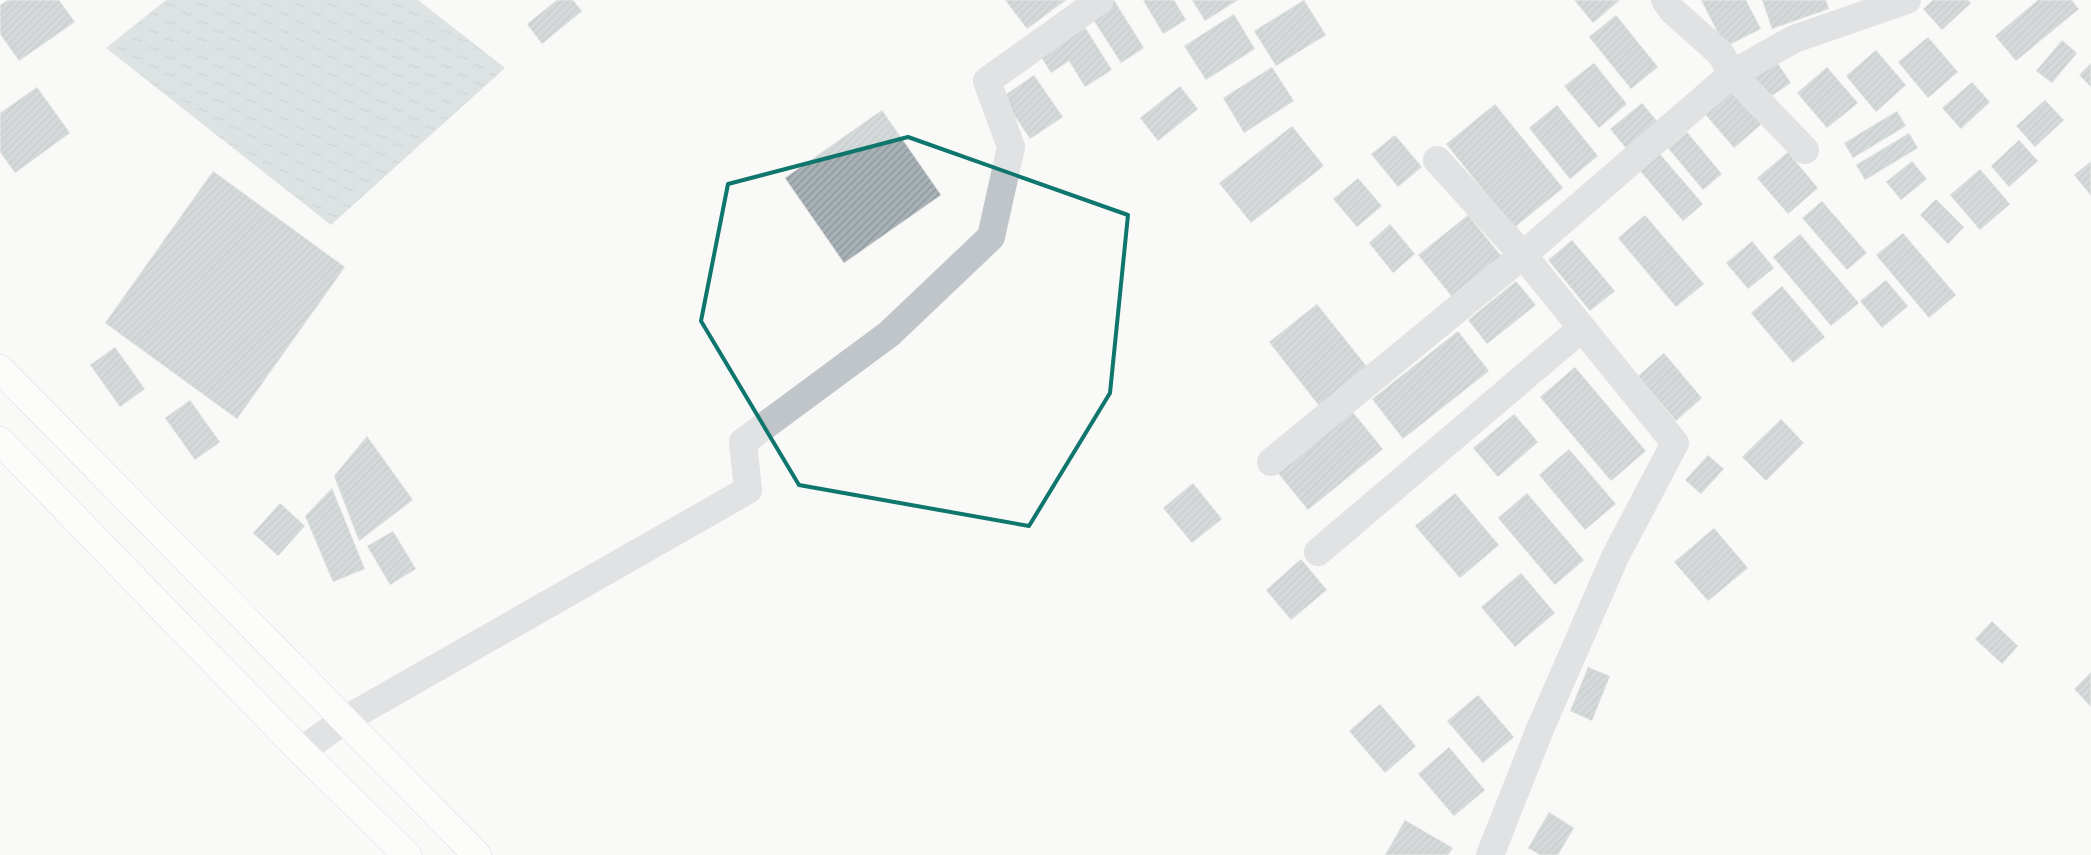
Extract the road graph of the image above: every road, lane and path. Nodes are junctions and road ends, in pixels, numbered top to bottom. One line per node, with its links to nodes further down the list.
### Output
1 (1100, 0): 13 (street)
2 (1665, 0): 4 (street)
3 (1907, 0): 4 (street)
4 (1732, 74): 5 (street); 7 (street)
5 (1805, 150)
6 (1438, 160): 7 (street)
7 (1523, 255): 8 (street); 11 (street)
8 (1582, 328): 12 (street); 17 (street)
9 (0, 369): 13 (main road)
10 (0, 441): 14 (main road)
11 (1271, 462)
12 (1318, 552)
13 (343, 721): 14 (street); 16 (main road)
14 (301, 751): 15 (main road)
15 (407, 855)
16 (477, 855)
17 (1490, 855)

